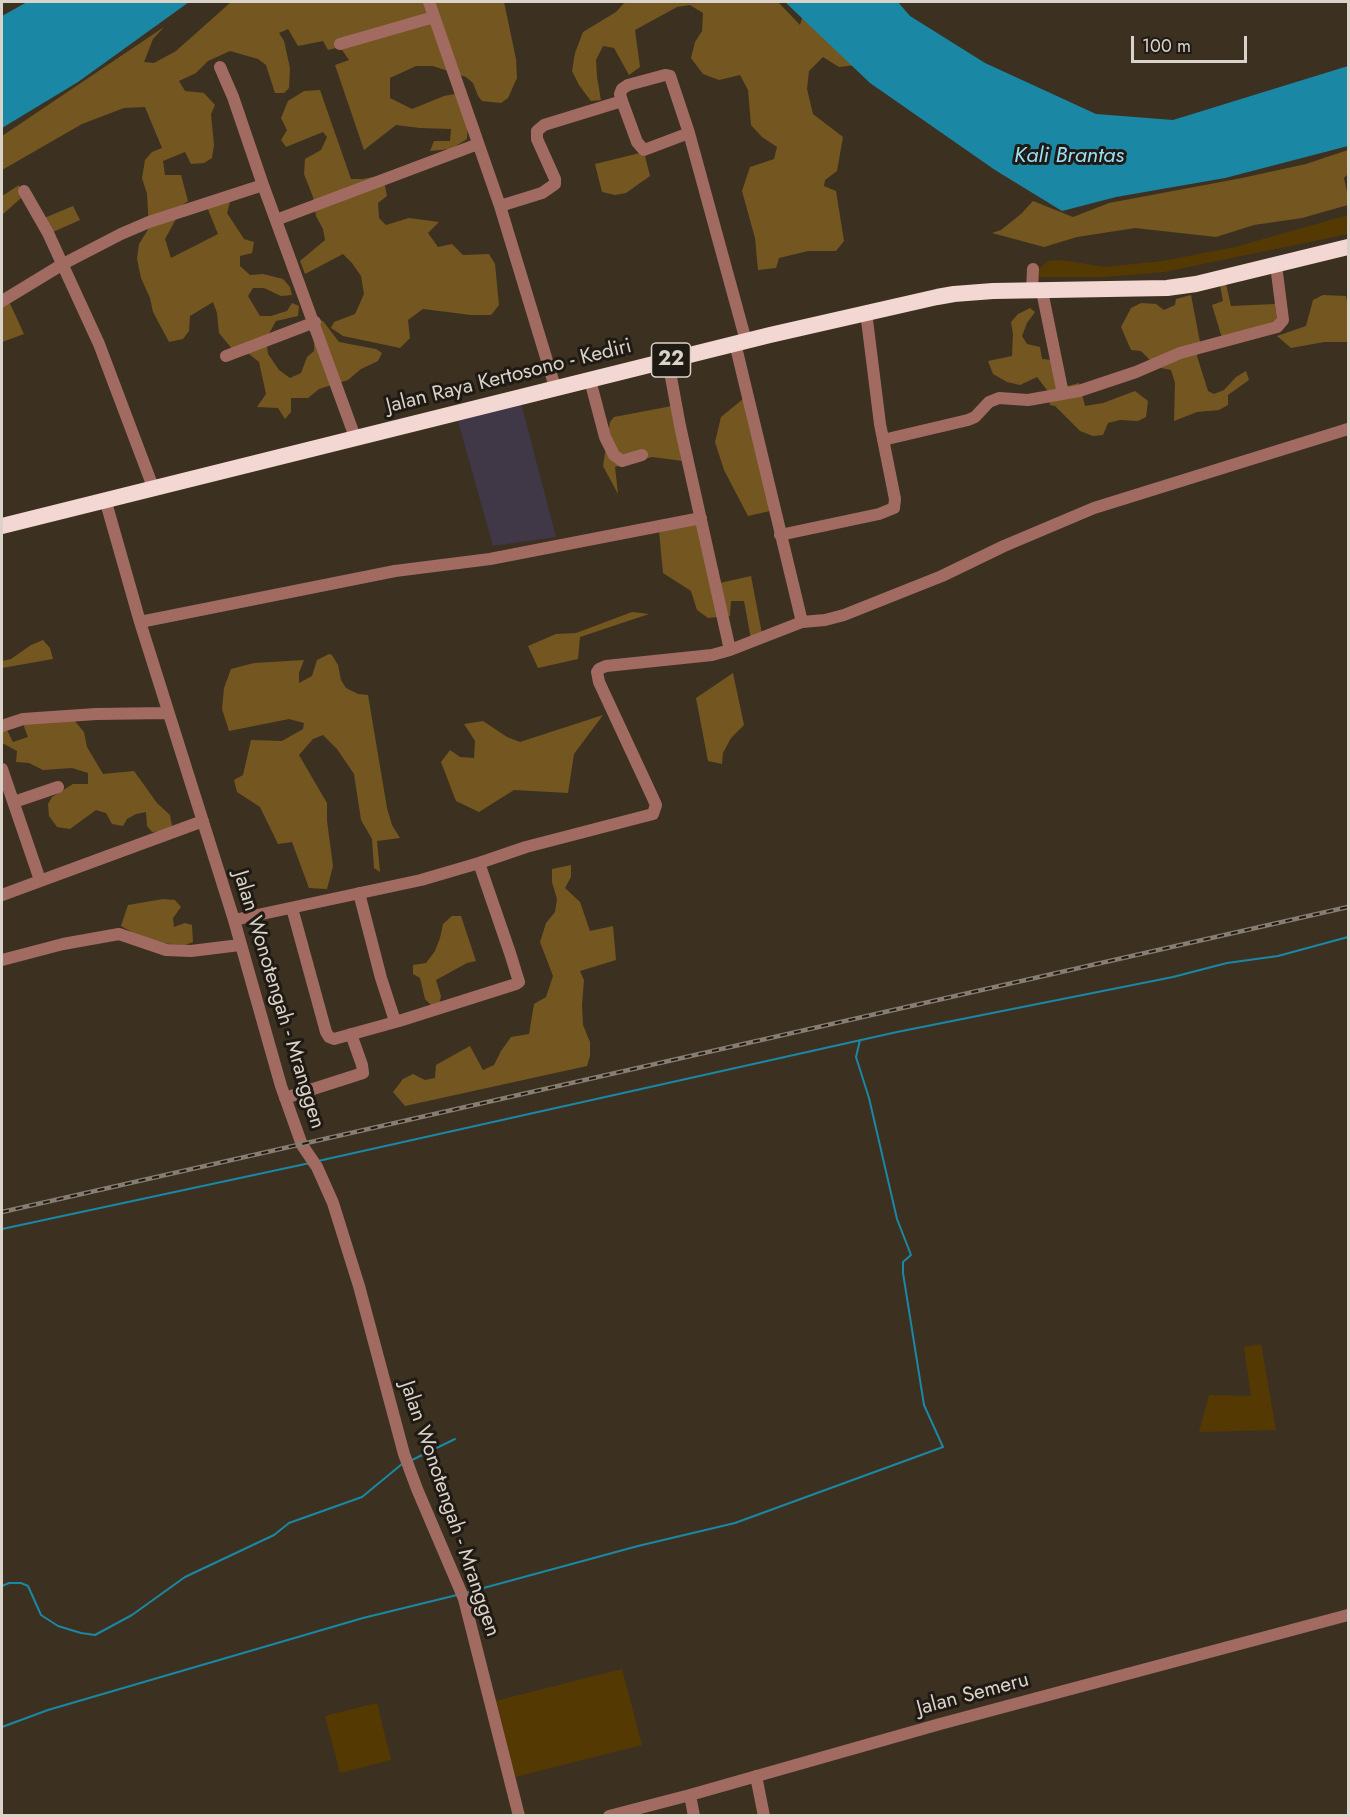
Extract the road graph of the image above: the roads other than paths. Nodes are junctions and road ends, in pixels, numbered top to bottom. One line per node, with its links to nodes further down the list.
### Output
1 (429, 2): 2 (street)
2 (434, 17): 3 (street); 7 (street)
3 (340, 44)
4 (220, 67): 8 (street)
5 (622, 101): 6 (street); 6 (street); 10 (street)
6 (689, 134): 20 (street)
7 (478, 144): 10 (street); 11 (street)
8 (263, 185): 11 (street); 13 (street)
9 (24, 190): 13 (street)
10 (500, 206): 24 (street)
11 (276, 220): 19 (street)
12 (1348, 247): 14 (highway, Jalan Raya Kertosono - Kediri / 22)
13 (63, 264): 17 (street); 30 (street)
14 (1276, 265): 16 (highway, Jalan Raya Kertosono - Kediri / 22); 25 (street)
15 (1033, 269): 16 (street)
16 (1037, 291): 18 (highway, Jalan Raya Kertosono - Kediri / 22); 25 (street)
17 (2, 301)
18 (866, 312): 20 (highway, Jalan Raya Kertosono - Kediri / 22); 28 (street)
19 (315, 322): 21 (street); 27 (street)
20 (741, 342): 22 (highway, Jalan Raya Kertosono - Kediri / 22); 34 (street)
21 (226, 356)
22 (668, 361): 23 (highway, Jalan Raya Kertosono - Kediri / 22); 32 (street)
23 (590, 380): 24 (highway, Jalan Raya Kertosono - Kediri / 22); 29 (street)
24 (555, 387): 27 (highway, Jalan Raya Kertosono - Kediri / 22)
25 (1063, 394): 28 (street)
26 (1348, 429): 36 (street)
27 (355, 437): 30 (highway, Jalan Raya Kertosono - Kediri / 22)
28 (883, 440): 34 (street)
29 (642, 455)
30 (153, 487): 31 (highway, Jalan Raya Kertosono - Kediri / 22)
31 (105, 499): 33 (highway, Jalan Raya Kertosono - Kediri / 22); 35 (street, Jalan Wonotengah - Mranggen)
32 (701, 518): 35 (street); 37 (street)
33 (2, 526)
34 (780, 535): 36 (street)
35 (140, 622): 38 (street, Jalan Wonotengah - Mranggen)
36 (802, 622): 37 (street)
37 (730, 650): 44 (street)
38 (168, 713): 39 (street); 43 (street, Jalan Wonotengah - Mranggen)
39 (2, 726)
40 (2, 769): 42 (street)
41 (58, 787): 42 (street)
42 (14, 802): 45 (street)
43 (203, 821): 45 (street); 49 (street, Jalan Wonotengah - Mranggen)
44 (479, 863): 46 (street); 52 (street)
45 (40, 880): 47 (street)
46 (359, 893): 48 (street); 52 (street)
47 (2, 895)
48 (292, 908): 49 (street); 53 (street)
49 (234, 920): 50 (street, Jalan Wonotengah - Mranggen)
50 (240, 945): 51 (street); 54 (street, Jalan Wonotengah - Mranggen)
51 (2, 960)
52 (399, 1021): 53 (street)
53 (351, 1034): 54 (street)
54 (285, 1098): 58 (street, Jalan Wonotengah - Mranggen)
55 (1348, 1615): 56 (street, Jalan Semeru)
56 (757, 1779): 57 (street, Jalan Semeru); 60 (street)
57 (692, 1802): 59 (street, Jalan Semeru)
58 (519, 1815)
59 (609, 1815)
60 (764, 1815)

